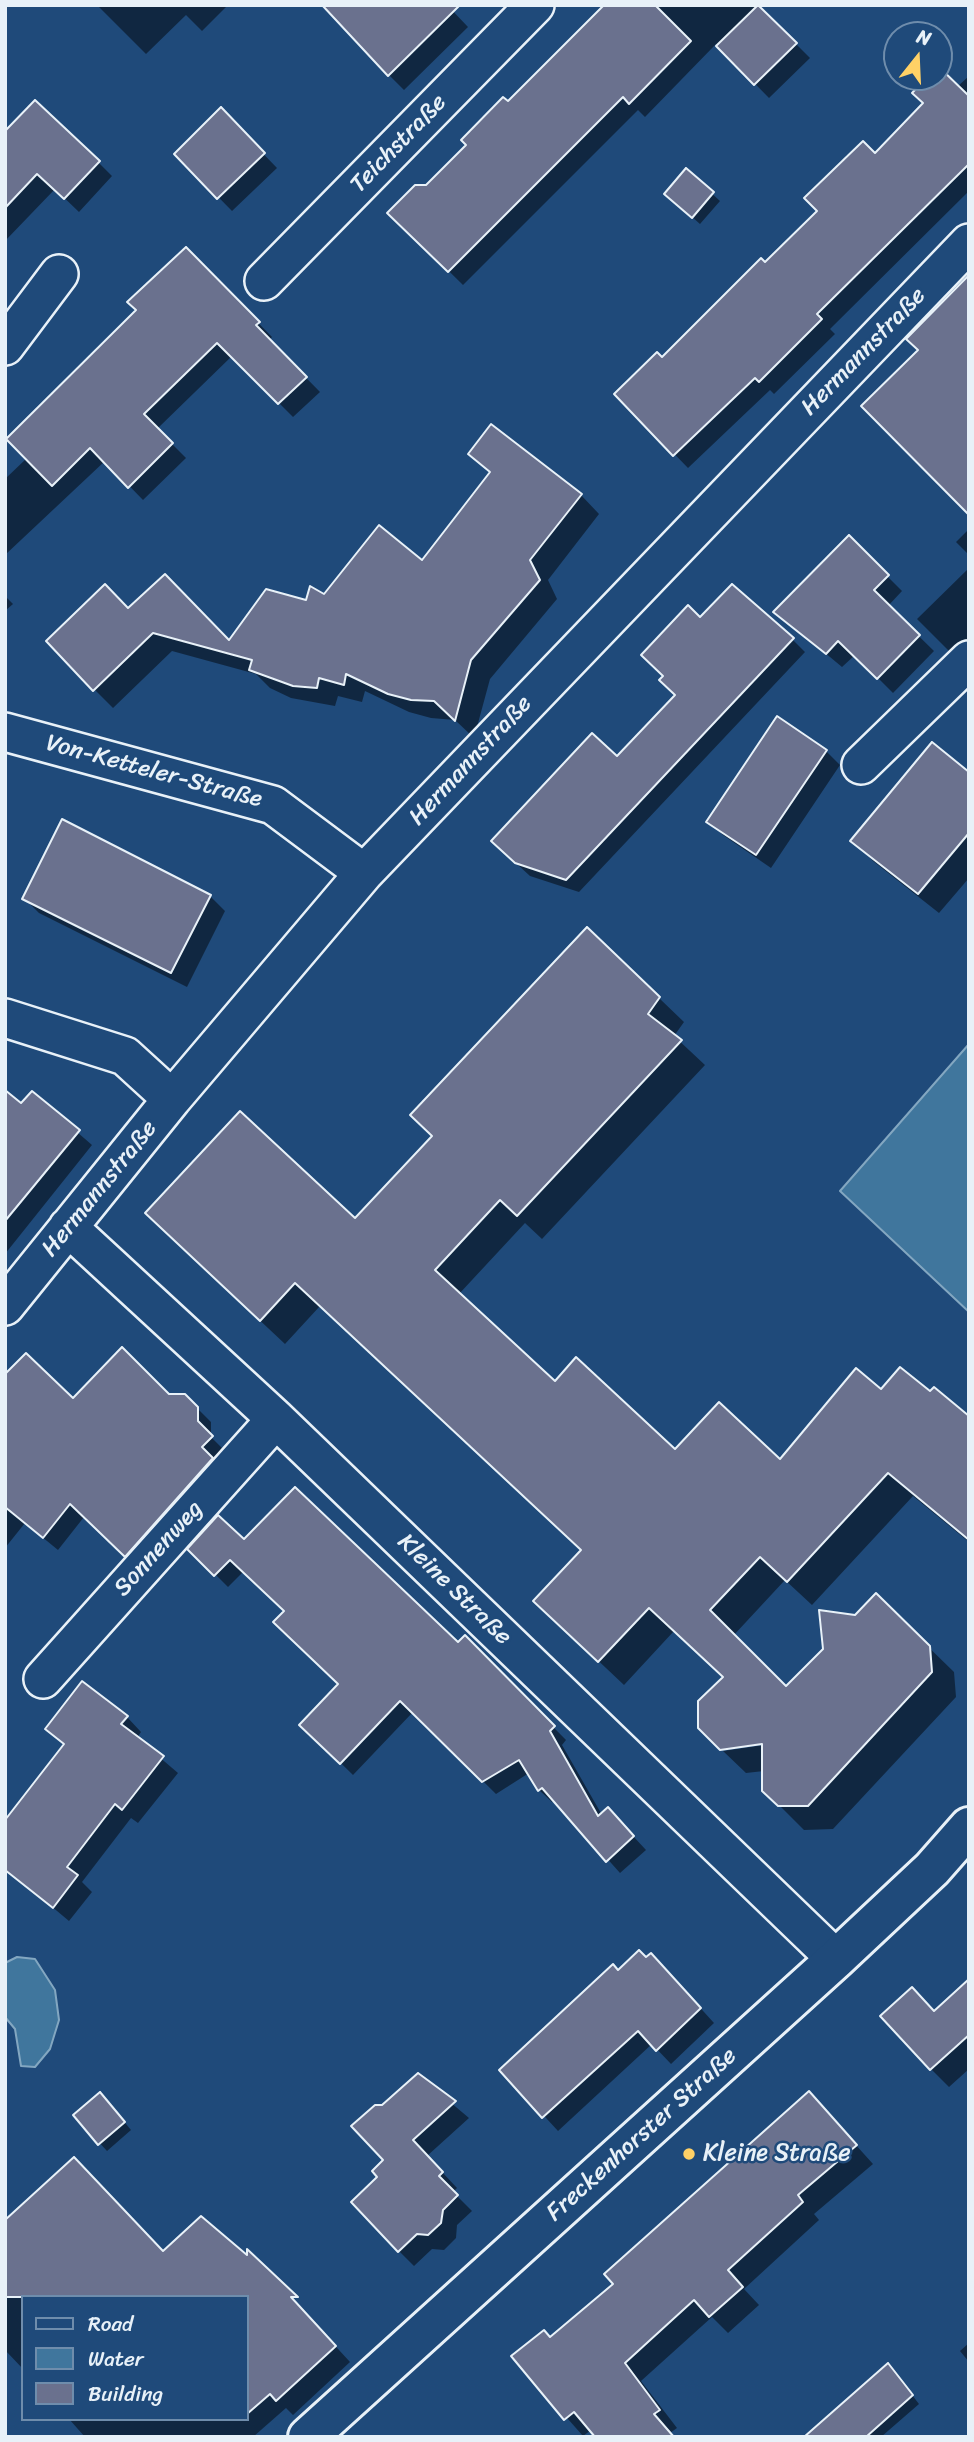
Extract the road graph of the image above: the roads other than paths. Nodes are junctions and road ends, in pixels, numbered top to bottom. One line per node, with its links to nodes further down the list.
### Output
1 (535, 5): 4 (street, Teichstraße)
2 (969, 243): 9 (street, Hermannstraße)
3 (59, 274): 5 (street)
4 (264, 281)
5 (5, 346)
6 (969, 660): 8 (street)
7 (5, 732): 9 (street, Von-Ketteler-Straße)
8 (861, 765)
9 (364, 873): 11 (street, Hermannstraße)
10 (5, 1018): 11 (street)
11 (172, 1099): 12 (street, Hermannstraße)
12 (68, 1227): 13 (street, Hermannstraße); 14 (street, Kleine Straße)
13 (5, 1306)
14 (276, 1419): 15 (street, Sonnenweg); 17 (street, Kleine Straße)
15 (43, 1679)
16 (969, 1827): 17 (main road, Freckenhorster Straße)
17 (836, 1959): 18 (main road, Freckenhorster Straße)
18 (308, 2437)

